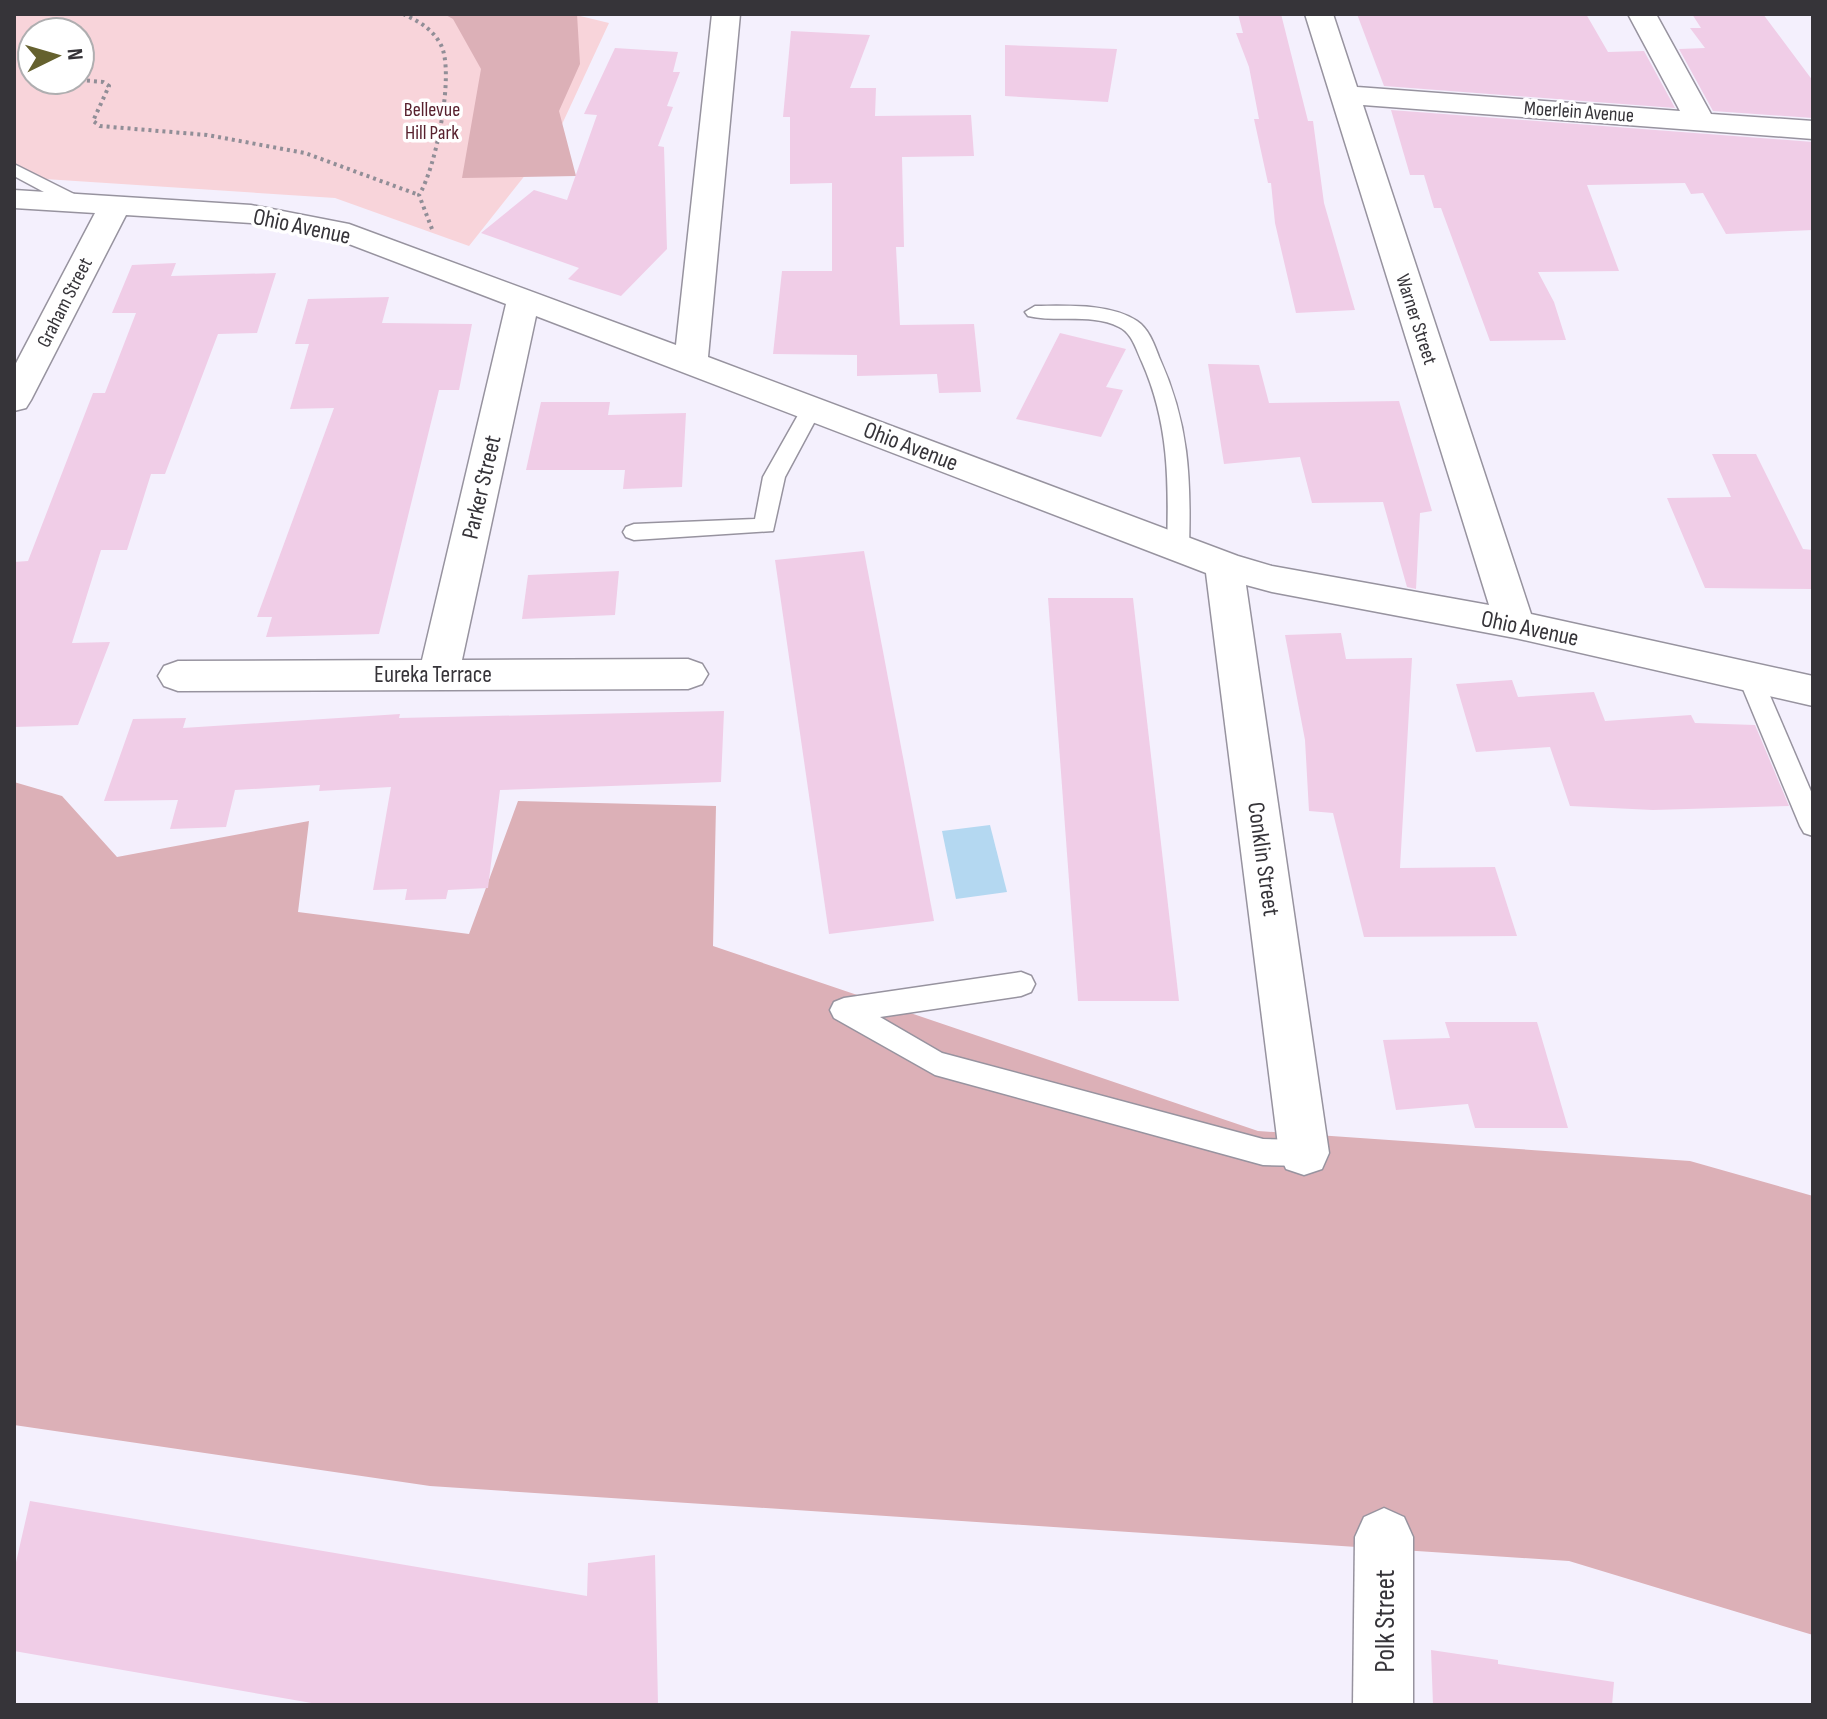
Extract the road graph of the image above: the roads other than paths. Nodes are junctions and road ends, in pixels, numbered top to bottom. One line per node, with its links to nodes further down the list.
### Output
1 (726, 14): 13 (street)
2 (1319, 14): 4 (street, Warner Street)
3 (1642, 14): 5 (street)
4 (1345, 95): 5 (street, Moerlein Avenue); 19 (street, Warner Street)
5 (1699, 119): 6 (street, Moerlein Avenue)
6 (1813, 130)
7 (14, 169): 9 (lane)
8 (14, 199): 9 (street, Ohio Avenue)
9 (76, 202): 10 (street, Ohio Avenue)
10 (116, 204): 11 (street, Ohio Avenue); 14 (street, Graham Street)
11 (523, 301): 13 (street, Ohio Avenue); 20 (street, Parker Street)
12 (1035, 312): 17 (lane)
13 (691, 361): 15 (street, Ohio Avenue)
14 (14, 400)
15 (812, 408): 16 (lane); 17 (street, Ohio Avenue)
16 (634, 532)
17 (1178, 548): 18 (street, Ohio Avenue)
18 (1224, 565): 19 (street, Ohio Avenue); 27 (street, Conklin Street)
19 (1515, 624): 23 (street, Ohio Avenue)
20 (439, 674): 21 (street, Eureka Terrace); 22 (street, Eureka Terrace)
21 (688, 674)
22 (178, 676)
23 (1750, 677): 24 (street, Ohio Avenue); 25 (lane)
24 (1813, 691)
25 (1813, 826)
26 (1021, 984): 27 (lane)
27 (1304, 1153)
28 (1384, 1537): 29 (street, Polk Street)
29 (1383, 1705)

